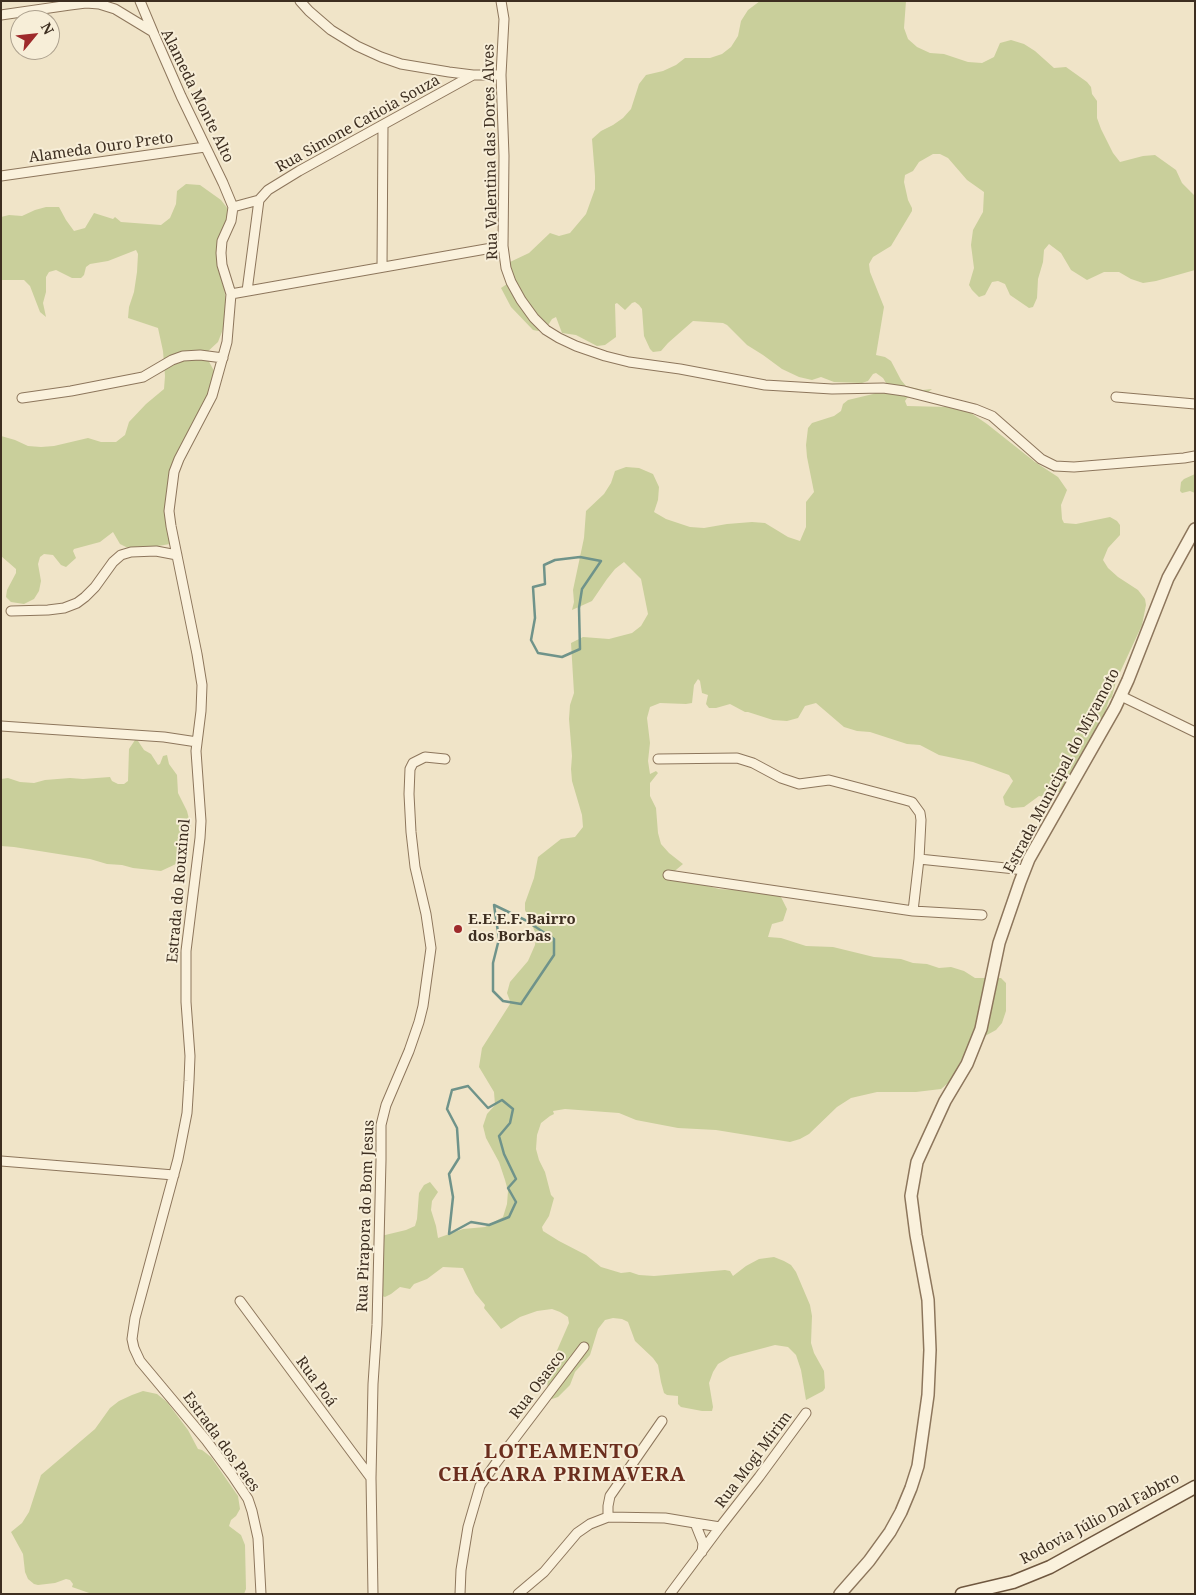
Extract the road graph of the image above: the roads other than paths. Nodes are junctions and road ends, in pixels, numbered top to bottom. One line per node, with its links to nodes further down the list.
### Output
1 (140, 1): 7 (street)
2 (300, 1): 8 (street)
3 (501, 1): 6 (street, Rua Valentina das Dores Alves)
4 (509, 1): 6 (street)
5 (1, 15): 7 (street, Alameda Monte Alto)
6 (504, 19): 9 (street, Rua Valentina das Dores Alves)
7 (154, 32): 11 (street, Alameda Monte Alto)
8 (473, 75): 9 (street); 10 (street, Rua Simone Catioia Souza)
9 (501, 75): 15 (street, Rua Valentina das Dores Alves)
10 (383, 125): 13 (street, Rua Simone Catioia Souza); 16 (street)
11 (205, 147): 12 (street, Alameda Ouro Preto); 14 (street, Alameda Monte Alto)
12 (1, 176)
13 (259, 200): 14 (street, Rua Simone Catioia Souza); 17 (street)
14 (233, 207): 18 (street, Estrada do Rouxinol)
15 (503, 246): 16 (street); 23 (street, Rua Valentina das Dores Alves)
16 (382, 267): 17 (street)
17 (247, 291): 18 (street)
18 (231, 294): 19 (street, Estrada do Rouxinol)
19 (223, 358): 21 (street); 25 (street, Estrada do Rouxinol)
20 (1116, 397): 22 (street)
21 (22, 398)
22 (1195, 404)
23 (1195, 456)
24 (1195, 529): 27 (street, Estrada Municipal do Miyamoto)
25 (176, 554): 26 (street); 30 (street, Estrada do Rouxinol)
26 (11, 610)
27 (1121, 696): 29 (street); 34 (street, Estrada Municipal do Miyamoto)
28 (1, 726): 30 (street)
29 (1195, 732)
30 (197, 742): 39 (street, Estrada do Rouxinol)
31 (445, 759): 45 (street, Rua Pirapora do Bom Jesus)
32 (658, 759): 33 (street)
33 (919, 859): 34 (street); 36 (street)
34 (1025, 870): 56 (street, Estrada Municipal do Miyamoto)
35 (668, 875): 36 (street)
36 (913, 911): 37 (street)
37 (982, 916)
38 (1, 1161): 39 (street)
39 (174, 1175): 42 (street, Estrada do Rouxinol)
40 (240, 1301): 45 (street, Rua Poá)
41 (584, 1347): 53 (street, Rua Osasco)
42 (170, 1396): 51 (street, Estrada dos Paes)
43 (806, 1413): 49 (street, Rua Mogi Mirim)
44 (662, 1421): 47 (street)
45 (370, 1478): 52 (street, Rua Pirapora do Bom Jesus)
46 (1195, 1487): 57 (main road, Rodovia Júlio Dal Fabbro)
47 (608, 1517): 48 (street, Rua Mogi Mirim); 54 (street, Rua Mogi Mirim)
48 (695, 1523): 49 (street, Rua Mogi Mirim); 50 (street)
49 (720, 1527): 50 (street)
50 (702, 1552): 55 (street)
51 (261, 1594)
52 (373, 1594)
53 (460, 1594)
54 (518, 1594)
55 (670, 1594)
56 (840, 1594)
57 (962, 1594)

